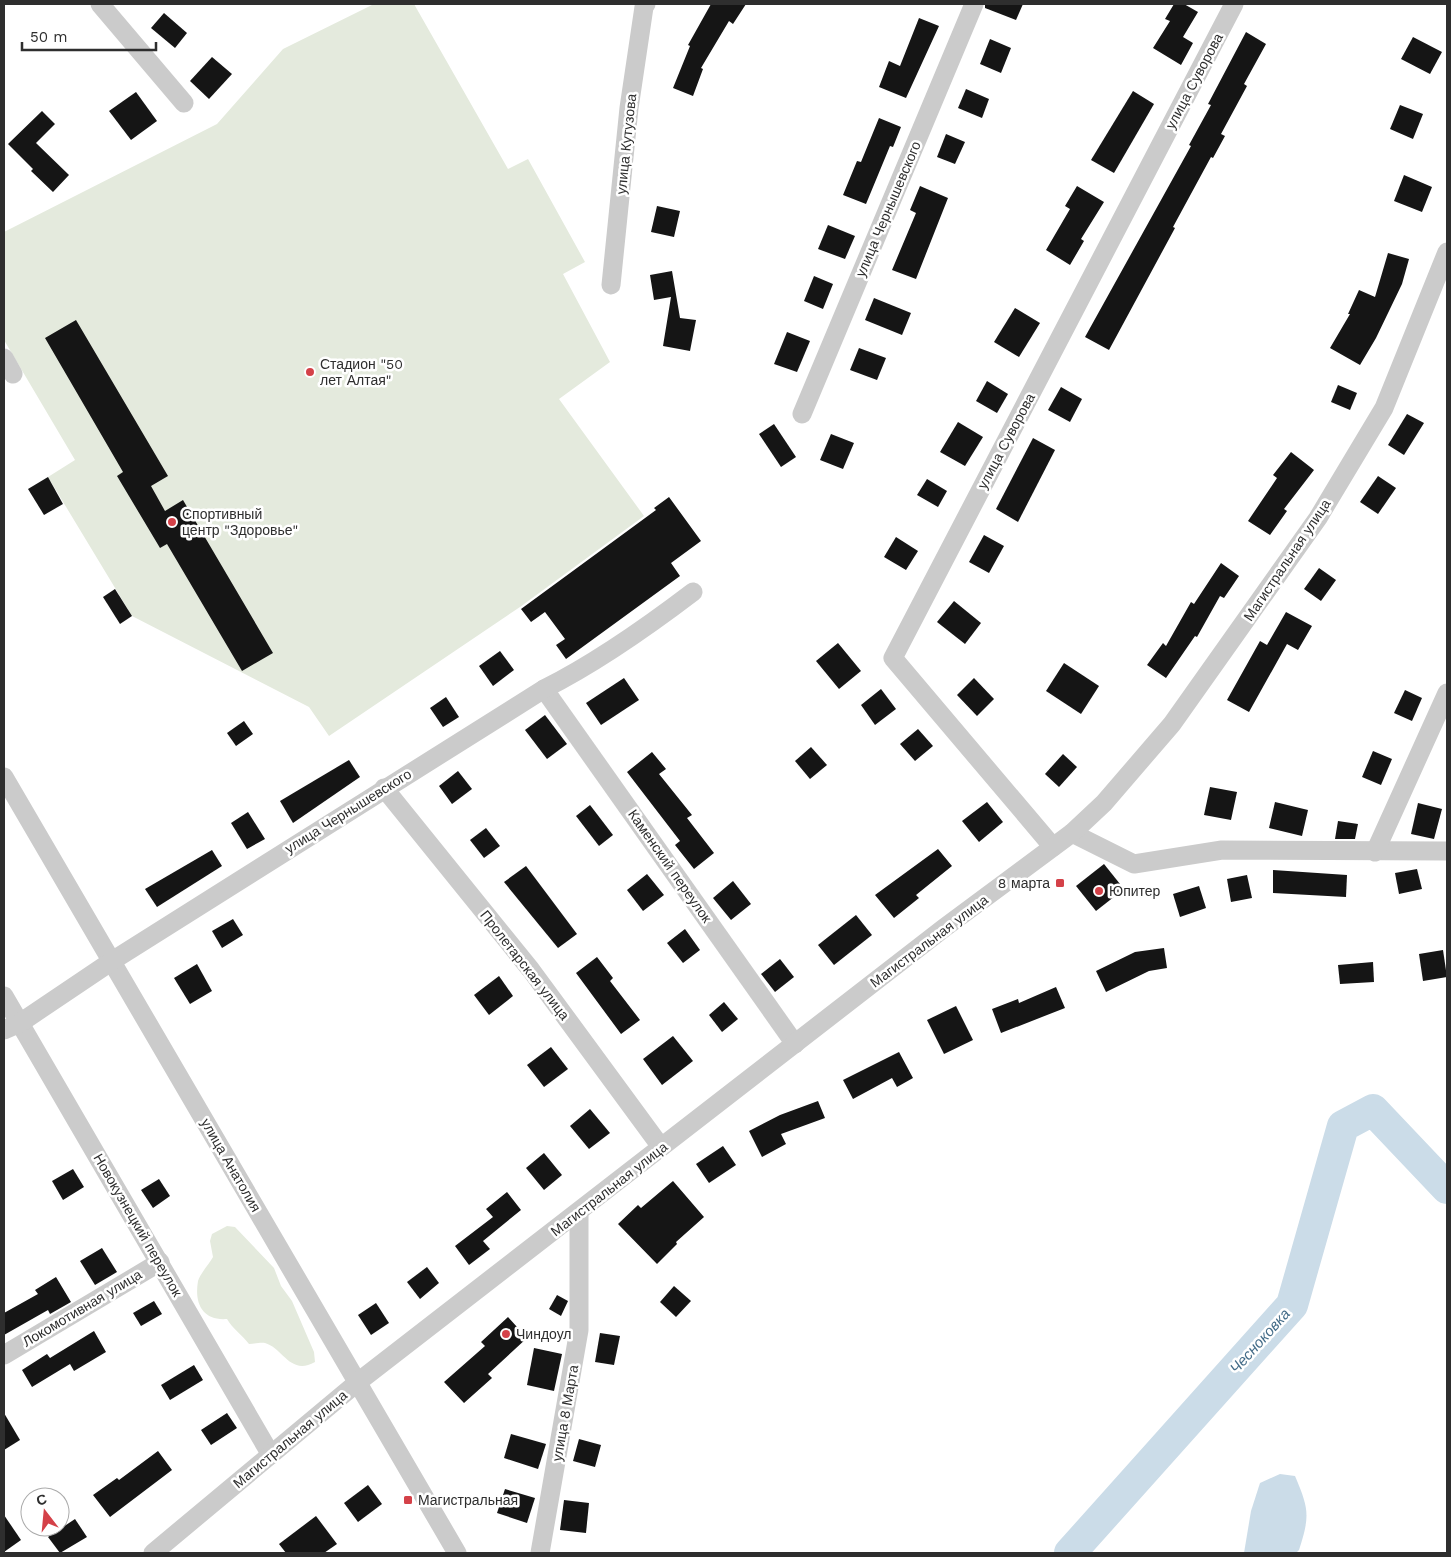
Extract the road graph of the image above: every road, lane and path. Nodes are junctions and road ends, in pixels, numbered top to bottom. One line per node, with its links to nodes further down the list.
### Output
1 (100, 4): 5 (street)
2 (974, 4): 8 (street, улица Чернышевского)
3 (1234, 4): 15 (street, улица Суворова)
4 (640, 5): 7 (street, улица Кутузова)
5 (184, 103)
6 (1447, 252): 14 (street, Магистральная улица)
7 (611, 285)
8 (802, 414)
9 (693, 592): 10 (street, улица Чернышевского)
10 (544, 689): 13 (street, улица Чернышевского); 21 (street, Каменский переулок)
11 (1447, 693): 17 (street)
12 (4, 777): 18 (street, улица Анатолия)
13 (384, 788): 18 (street, улица Чернышевского); 22 (street, Пролетарская улица)
14 (1072, 833): 15 (street, Магистральная улица); 17 (street)
15 (1053, 847): 21 (street, Магистральная улица)
16 (1447, 851): 17 (street)
17 (1375, 852)
18 (112, 961): 20 (street, улица Чернышевского); 26 (street, улица Анатолия)
19 (4, 996): 20 (street, Новокузнецкий переулок)
20 (12, 1026): 24 (street, Новокузнецкий переулок)
21 (795, 1044): 22 (street, Магистральная улица)
22 (661, 1147): 23 (street, Магистральная улица)
23 (579, 1213): 26 (street, Магистральная улица); 30 (street, улица 8 Марта)
24 (160, 1262): 25 (street, Локомотивная улица); 27 (street, Новокузнецкий переулок)
25 (4, 1355)
26 (358, 1382): 27 (street, Магистральная улица); 29 (street, улица Анатолия)
27 (271, 1455): 28 (street, Магистральная улица)
28 (153, 1553)
29 (458, 1553)
30 (540, 1553)

